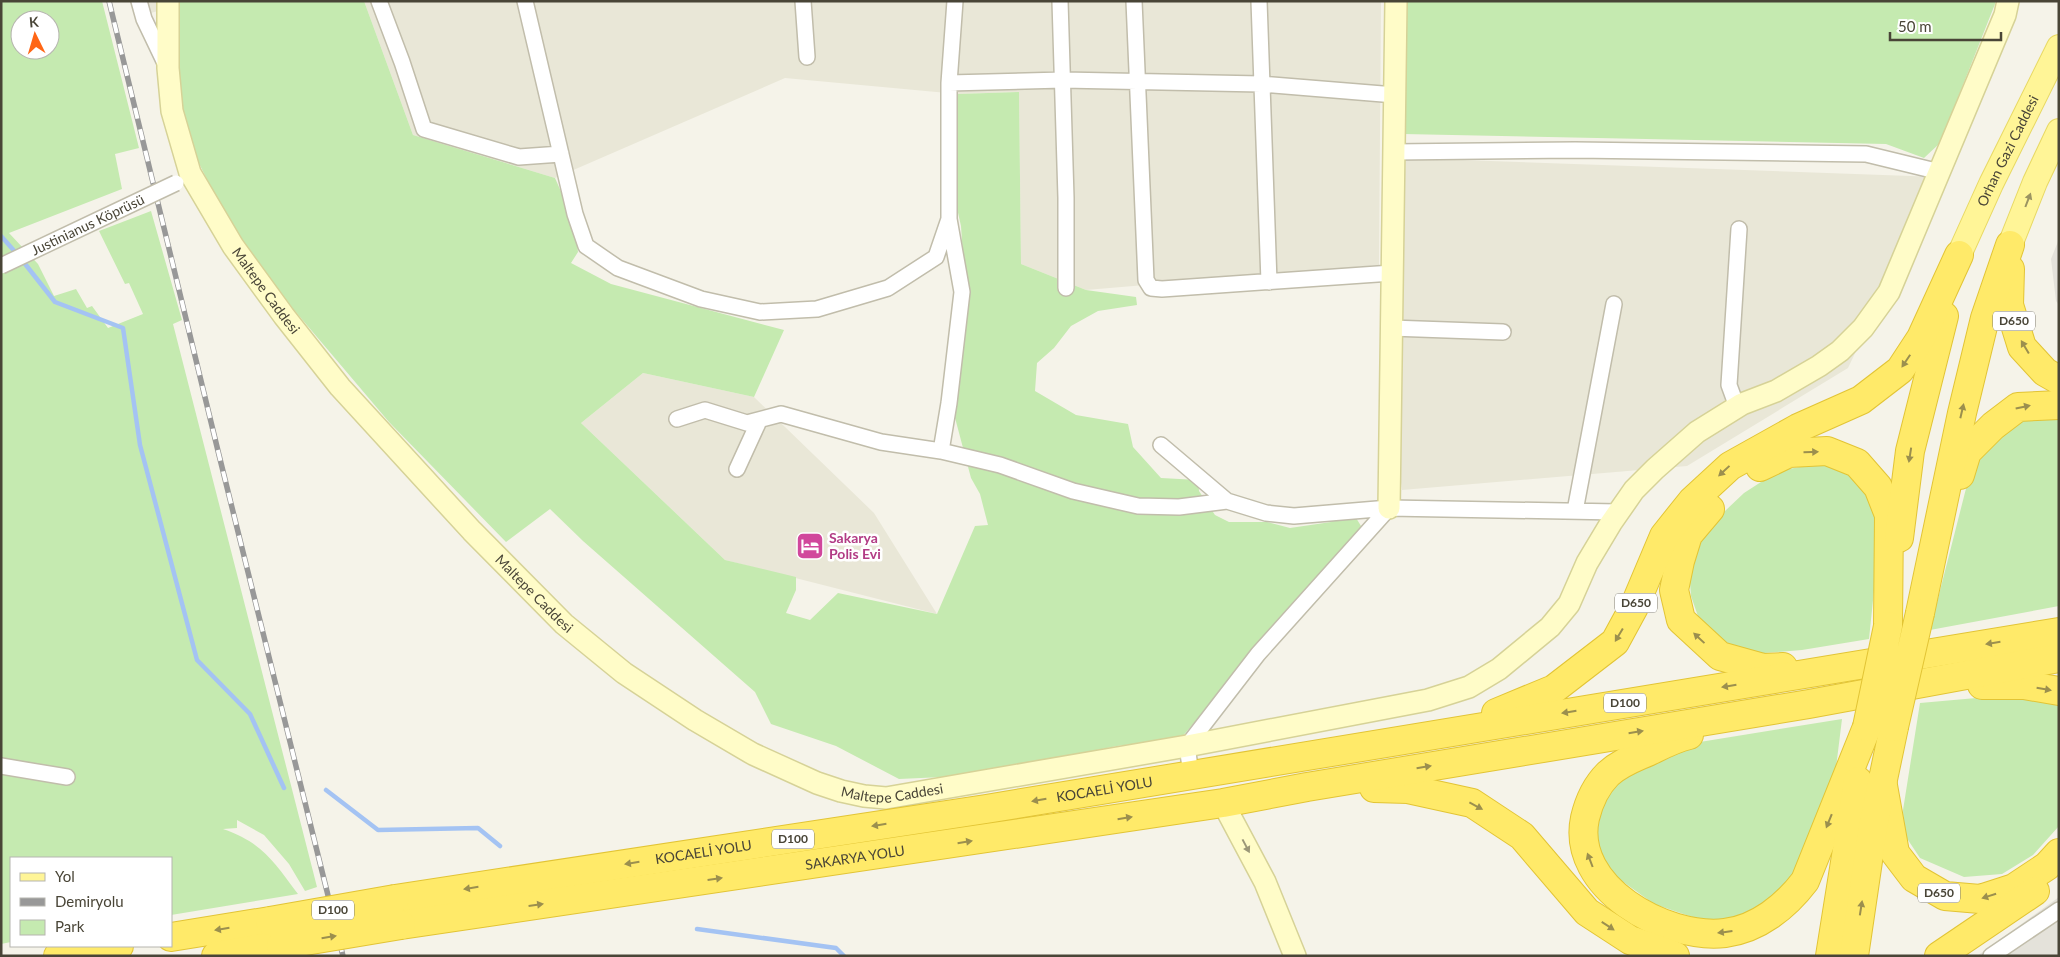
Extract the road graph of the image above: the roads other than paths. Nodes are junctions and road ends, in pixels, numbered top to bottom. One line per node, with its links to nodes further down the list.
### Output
1 (139, 1): 14 (street)
2 (168, 1): 14 (street, Maltepe Caddesi)
3 (379, 1): 22 (street)
4 (524, 1): 22 (street)
5 (803, 1): 13 (street)
6 (955, 1): 17 (street)
7 (1060, 1): 15 (street)
8 (1134, 1): 16 (street)
9 (1259, 1): 18 (street)
10 (1396, 1): 19 (street)
11 (2008, 1): 23 (street, Maltepe Caddesi)
12 (2059, 47): 28 (main road, Orhan Gazi Caddesi)
13 (808, 57)
14 (168, 68): 24 (street, Maltepe Caddesi)
15 (1064, 80): 16 (street); 17 (street); 32 (street)
16 (1138, 81): 18 (street); 31 (street)
17 (949, 84): 25 (street)
18 (1261, 84): 19 (street); 31 (street)
19 (1395, 95): 21 (street)
20 (2059, 131): 27 (main road, one-way to 20)
21 (1394, 152): 23 (street); 30 (street)
22 (561, 154): 25 (street)
23 (1940, 172): 38 (street, Maltepe Caddesi)
24 (183, 178): 29 (street, Justinianus Köprüsü, bridge); 59 (street, Maltepe Caddesi)
25 (949, 219): 42 (street)
26 (1739, 229): 38 (street)
27 (2010, 245): 36 (highway, D650, one-way to 27); 48 (highway, D650, one-way to 27)
28 (1959, 255): 49 (highway, D650, one-way to 49); 61 (highway, D650, one-way to 61)
29 (1, 266)
30 (1392, 273): 31 (street); 34 (street)
31 (1269, 282)
32 (1066, 288)
33 (1614, 304): 46 (street)
34 (1391, 328): 35 (street); 45 (street)
35 (1503, 332)
36 (2059, 380)
37 (2059, 405): 48 (highway, one-way to 37)
38 (1737, 407): 47 (street, Maltepe Caddesi)
39 (677, 419): 40 (street)
40 (759, 421): 42 (street); 43 (street)
41 (1162, 445): 44 (street)
42 (941, 452): 44 (street)
43 (737, 469)
44 (1227, 502): 45 (street)
45 (1390, 508): 46 (street); 59 (street)
46 (1575, 511): 47 (street)
47 (1618, 512): 59 (street, Maltepe Caddesi)
48 (1920, 613): 63 (highway, D650, bridge)
49 (1888, 626): 54 (highway, D650, one-way to 49); 58 (highway, D650, bridge)
50 (2059, 627): 52 (highway)
51 (2059, 632): 52 (highway, D100)
52 (2030, 637): 54 (highway, D100, one-way to 54)
53 (2059, 658): 55 (highway, D100)
54 (1862, 664): 61 (highway, D100, one-way to 61)
55 (1908, 685): 56 (highway, one-way to 56); 57 (highway, D100)
56 (2059, 691)
57 (1809, 704): 58 (highway, D650, one-way to 57); 64 (highway, D100, one-way to 57)
58 (1867, 727): 77 (highway, D650)
59 (1187, 746): 61 (street)
60 (1, 766): 62 (street)
61 (1191, 774): 69 (highway, KOCAELİ YOLU / D100, one-way to 69)
62 (67, 777)
63 (1882, 780): 66 (highway, D650, one-way to 63); 78 (highway, D650, one-way to 63)
64 (1307, 787): 65 (highway, SAKARYA YOLU / D100); 76 (highway, one-way to 76)
65 (1223, 803): 69 (highway, SAKARYA YOLU / D100, one-way to 65); 75 (street, one-way to 75)
66 (2059, 853)
67 (2059, 870): 79 (highway)
68 (2059, 910): 80 (street)
69 (398, 912): 70 (highway, D100, bridge)
70 (276, 933): 71 (highway, D100, one-way to 71); 74 (highway, D100)
71 (172, 937)
72 (113, 947): 73 (highway)
73 (58, 956)
74 (216, 956)
75 (1295, 956)
76 (1675, 956)
77 (1830, 956)
78 (1854, 956)
79 (1939, 956)
80 (1991, 956)

